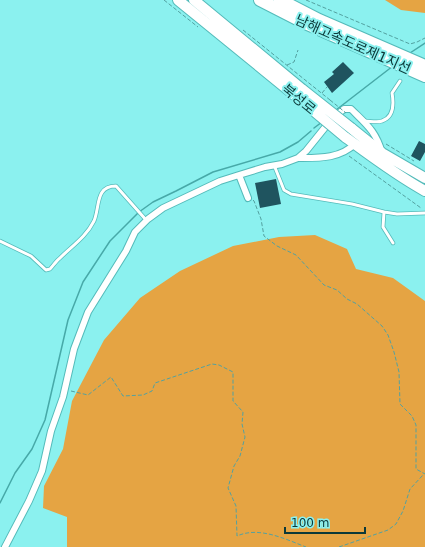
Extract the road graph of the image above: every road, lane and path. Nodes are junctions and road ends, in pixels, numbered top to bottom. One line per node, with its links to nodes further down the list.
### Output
1 (178, 0): 14 (main road, 북성로)
2 (194, 0): 14 (main road, 북성로)
3 (260, 0): 9 (highway, 남해고속도로제1지선)
4 (280, 0): 9 (highway, 남해고속도로제1지선)
5 (306, 0): 6 (path)
6 (425, 38)
7 (255, 40): 10 (path)
8 (298, 50): 10 (path)
9 (391, 56): 11 (highway, 남해고속도로제1지선)
10 (287, 66): 15 (path)
11 (424, 73)
12 (400, 81): 17 (lane)
13 (328, 87): 15 (path)
14 (300, 93): 18 (main road, 북성로, bridge)
15 (322, 94): 16 (path, bridge)
16 (346, 113)
17 (363, 121): 19 (street); 22 (street)
18 (358, 140): 20 (street); 21 (main road, 북성로); 27 (main road, 북성로)
19 (378, 141): 21 (street); 23 (path)
20 (344, 152): 22 (street); 30 (path)
21 (382, 153): 26 (main road, 북성로)
22 (298, 158): 24 (street)
23 (414, 162)
24 (274, 165): 25 (street); 29 (lane)
25 (239, 175): 28 (street); 31 (street)
26 (425, 178)
27 (425, 191)
28 (248, 198): 35 (path)
29 (384, 212): 30 (lane); 33 (lane)
30 (425, 212)
31 (145, 219): 32 (lane); 34 (street)
32 (0, 241)
33 (392, 243)
34 (65, 388): 36 (street); 37 (path)
35 (424, 474): 38 (path)
36 (6, 547)
37 (306, 547)
38 (339, 547)

